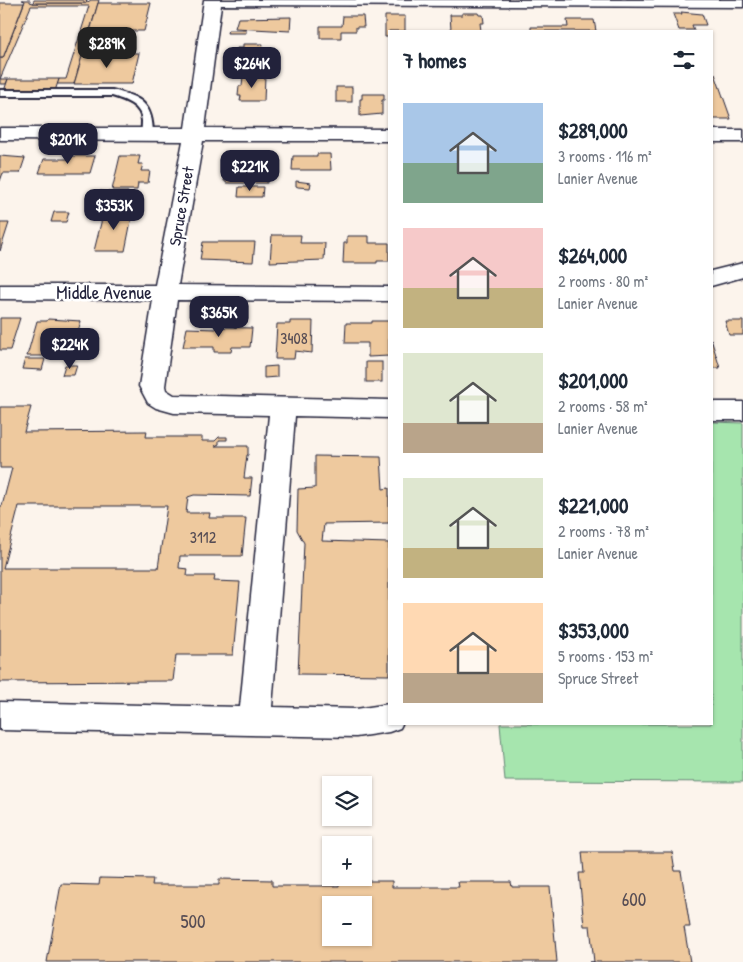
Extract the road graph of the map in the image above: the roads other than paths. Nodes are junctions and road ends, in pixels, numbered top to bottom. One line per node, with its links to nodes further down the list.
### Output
1 (213, 0): 2 (street); 6 (street, Spruce Street)
2 (743, 2)
3 (0, 93): 5 (lane)
4 (0, 134): 5 (street)
5 (147, 135): 6 (street)
6 (194, 135): 7 (street); 13 (street, Spruce Street)
7 (388, 135)
8 (713, 136): 9 (street)
9 (743, 136)
10 (743, 270): 11 (street)
11 (713, 278)
12 (0, 292): 13 (street, Middle Avenue)
13 (165, 293): 14 (street, Middle Avenue); 15 (street, Spruce Street)
14 (388, 294)
15 (283, 408): 16 (street); 21 (street)
16 (388, 409)
17 (713, 411): 18 (street)
18 (743, 412)
19 (0, 716): 21 (street)
20 (388, 718): 21 (street)
21 (255, 721)

